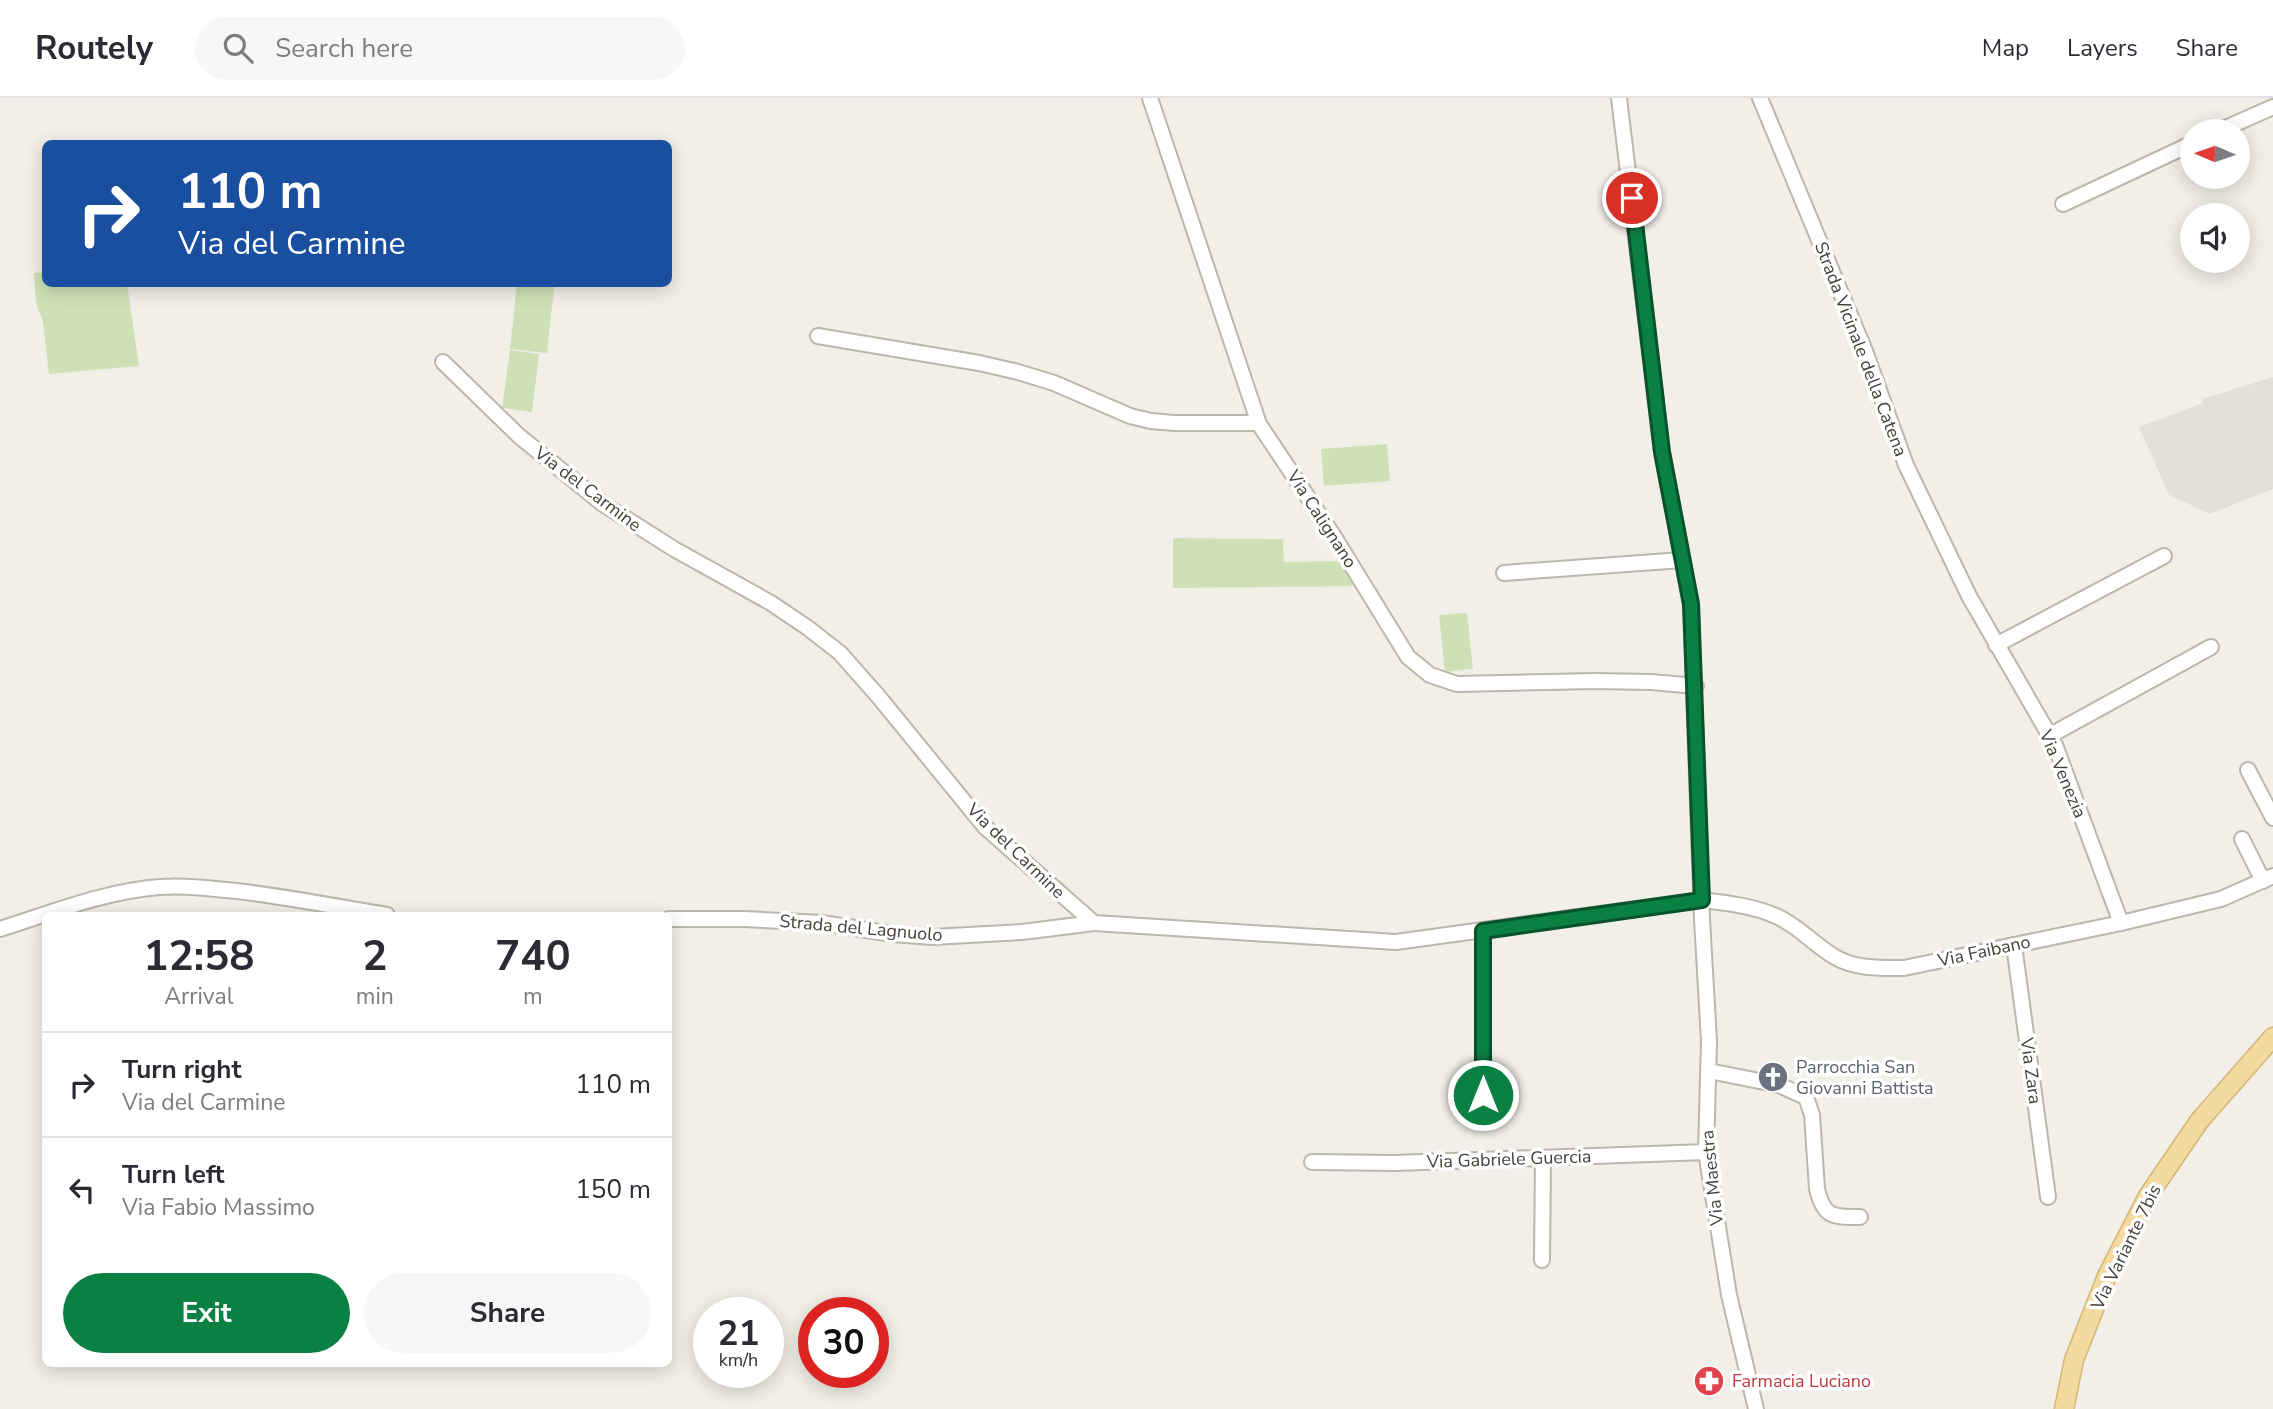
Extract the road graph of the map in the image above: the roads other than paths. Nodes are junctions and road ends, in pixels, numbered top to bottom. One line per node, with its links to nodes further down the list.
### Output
1 (1150, 98): 10 (street, Via Calignano)
2 (1619, 98): 12 (street, Via Maestra)
3 (1760, 98): 14 (street, Strada Vicinale della Catena)
4 (2273, 107): 5 (street)
5 (2246, 119)
6 (2180, 149): 7 (street)
7 (2063, 204)
8 (818, 336): 10 (street)
9 (443, 362): 28 (street, Via del Carmine)
10 (1258, 423): 17 (street, Via Calignano)
11 (2164, 556): 15 (street)
12 (1682, 559): 13 (street); 17 (street, Via Maestra)
13 (1504, 573)
14 (1969, 596): 15 (street, Via Venezia)
15 (1996, 645): 18 (street, Via Venezia)
16 (2211, 647): 18 (street)
17 (1696, 686): 23 (street, Via Maestra)
18 (2049, 736): 29 (street, Via Venezia)
19 (2248, 770): 20 (street)
20 (2273, 818)
21 (2242, 839): 22 (street)
22 (2268, 878): 29 (street, Via Faibano)
23 (1702, 900): 31 (street); 32 (street, Via Faibano); 34 (street, Via Maestra)
24 (52, 912): 25 (street)
25 (368, 912)
26 (42, 915): 30 (street)
27 (672, 919): 28 (street, Strada del Lagnuolo)
28 (1094, 923): 31 (street)
29 (2121, 923): 32 (street, Via Faibano)
30 (0, 929)
31 (1483, 931): 35 (street)
32 (2014, 945): 39 (street, Via Zara)
33 (2273, 1037): 43 (main road, Via Variante 7bis)
34 (1709, 1071): 36 (street, Via Maestra); 40 (street)
35 (1483, 1095)
36 (1706, 1152): 37 (street, Via Gabriele Guercia); 42 (street, Via Maestra)
37 (1543, 1158): 38 (street, Via Gabriele Guercia); 41 (street)
38 (1312, 1162)
39 (2048, 1196)
40 (1860, 1217)
41 (1542, 1260)
42 (1756, 1409)
43 (2064, 1409)

